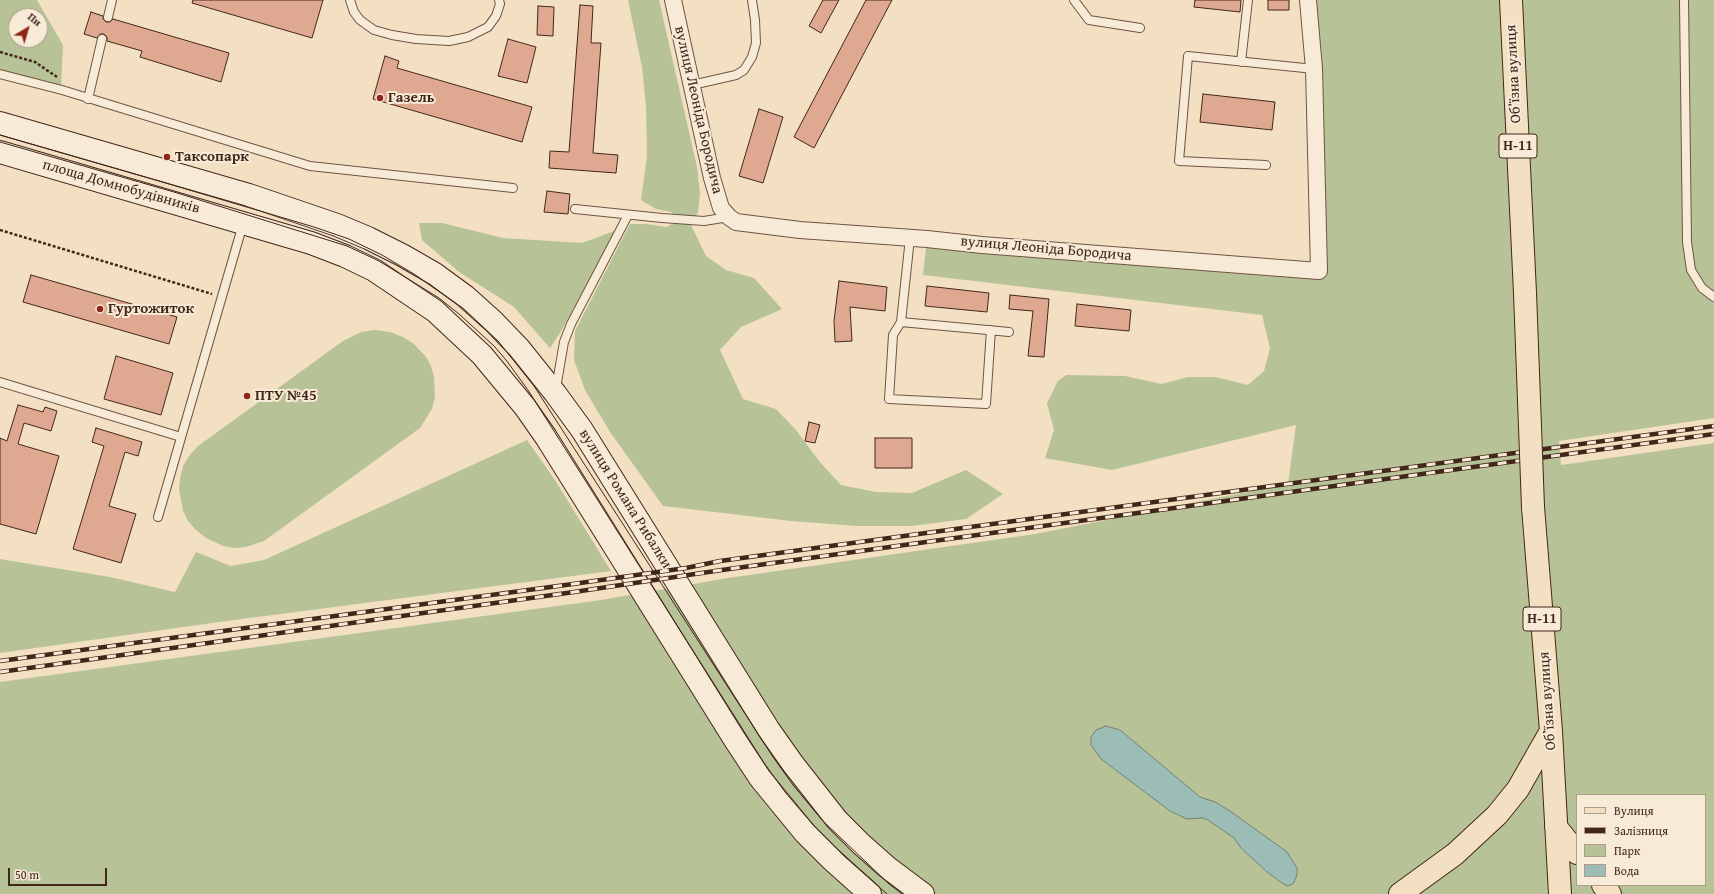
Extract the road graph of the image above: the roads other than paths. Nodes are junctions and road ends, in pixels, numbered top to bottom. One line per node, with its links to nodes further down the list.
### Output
1 (112, 0): 11 (lane)
2 (350, 0): 3 (lane)
3 (499, 0)
4 (673, 0): 17 (street, вулиця Леоніда Бородича)
5 (752, 0): 17 (lane)
6 (1074, 0): 12 (lane)
7 (1248, 0): 14 (lane)
8 (1308, 0): 15 (street, вулиця Леоніда Бородича)
9 (1510, 0): 37 (main road, Обʼїзна вулиця / Н-11, bridge)
10 (1684, 0): 29 (lane)
11 (108, 17)
12 (1140, 28)
13 (102, 39): 18 (lane)
14 (1241, 62): 15 (lane); 21 (lane)
15 (1314, 69): 28 (street, вулиця Леоніда Бородича)
16 (0, 74): 18 (lane)
17 (692, 85): 26 (street, вулиця Леоніда Бородича)
18 (88, 99): 22 (lane)
19 (0, 123): 23 (main road, площа Домнобудівників)
20 (0, 152): 27 (main road, площа Домнобудівників)
21 (1266, 165)
22 (513, 188)
23 (249, 195): 34 (main road, вулиця Романа Рибалки)
24 (575, 209): 25 (lane)
25 (628, 215): 26 (lane); 34 (lane)
26 (729, 217): 28 (street, вулиця Леоніда Бородича)
27 (243, 222): 35 (lane); 41 (main road)
28 (910, 238): 30 (lane)
29 (1714, 297)
30 (901, 322): 31 (lane); 31 (lane)
31 (992, 330): 32 (lane)
32 (1009, 332)
33 (0, 382): 35 (lane)
34 (555, 393): 42 (main road, вулиця Романа Рибалки)
35 (181, 437): 36 (lane)
36 (158, 517)
37 (1551, 730): 38 (main road, Обʼїзна вулиця / Н-11); 43 (main road)
38 (1556, 827): 39 (main road); 44 (main road, Обʼїзна вулиця / Н-11)
39 (1576, 852)
40 (1604, 886): 45 (main road)
41 (870, 894)
42 (923, 894)
43 (1400, 894)
44 (1560, 894)
45 (1610, 894)

